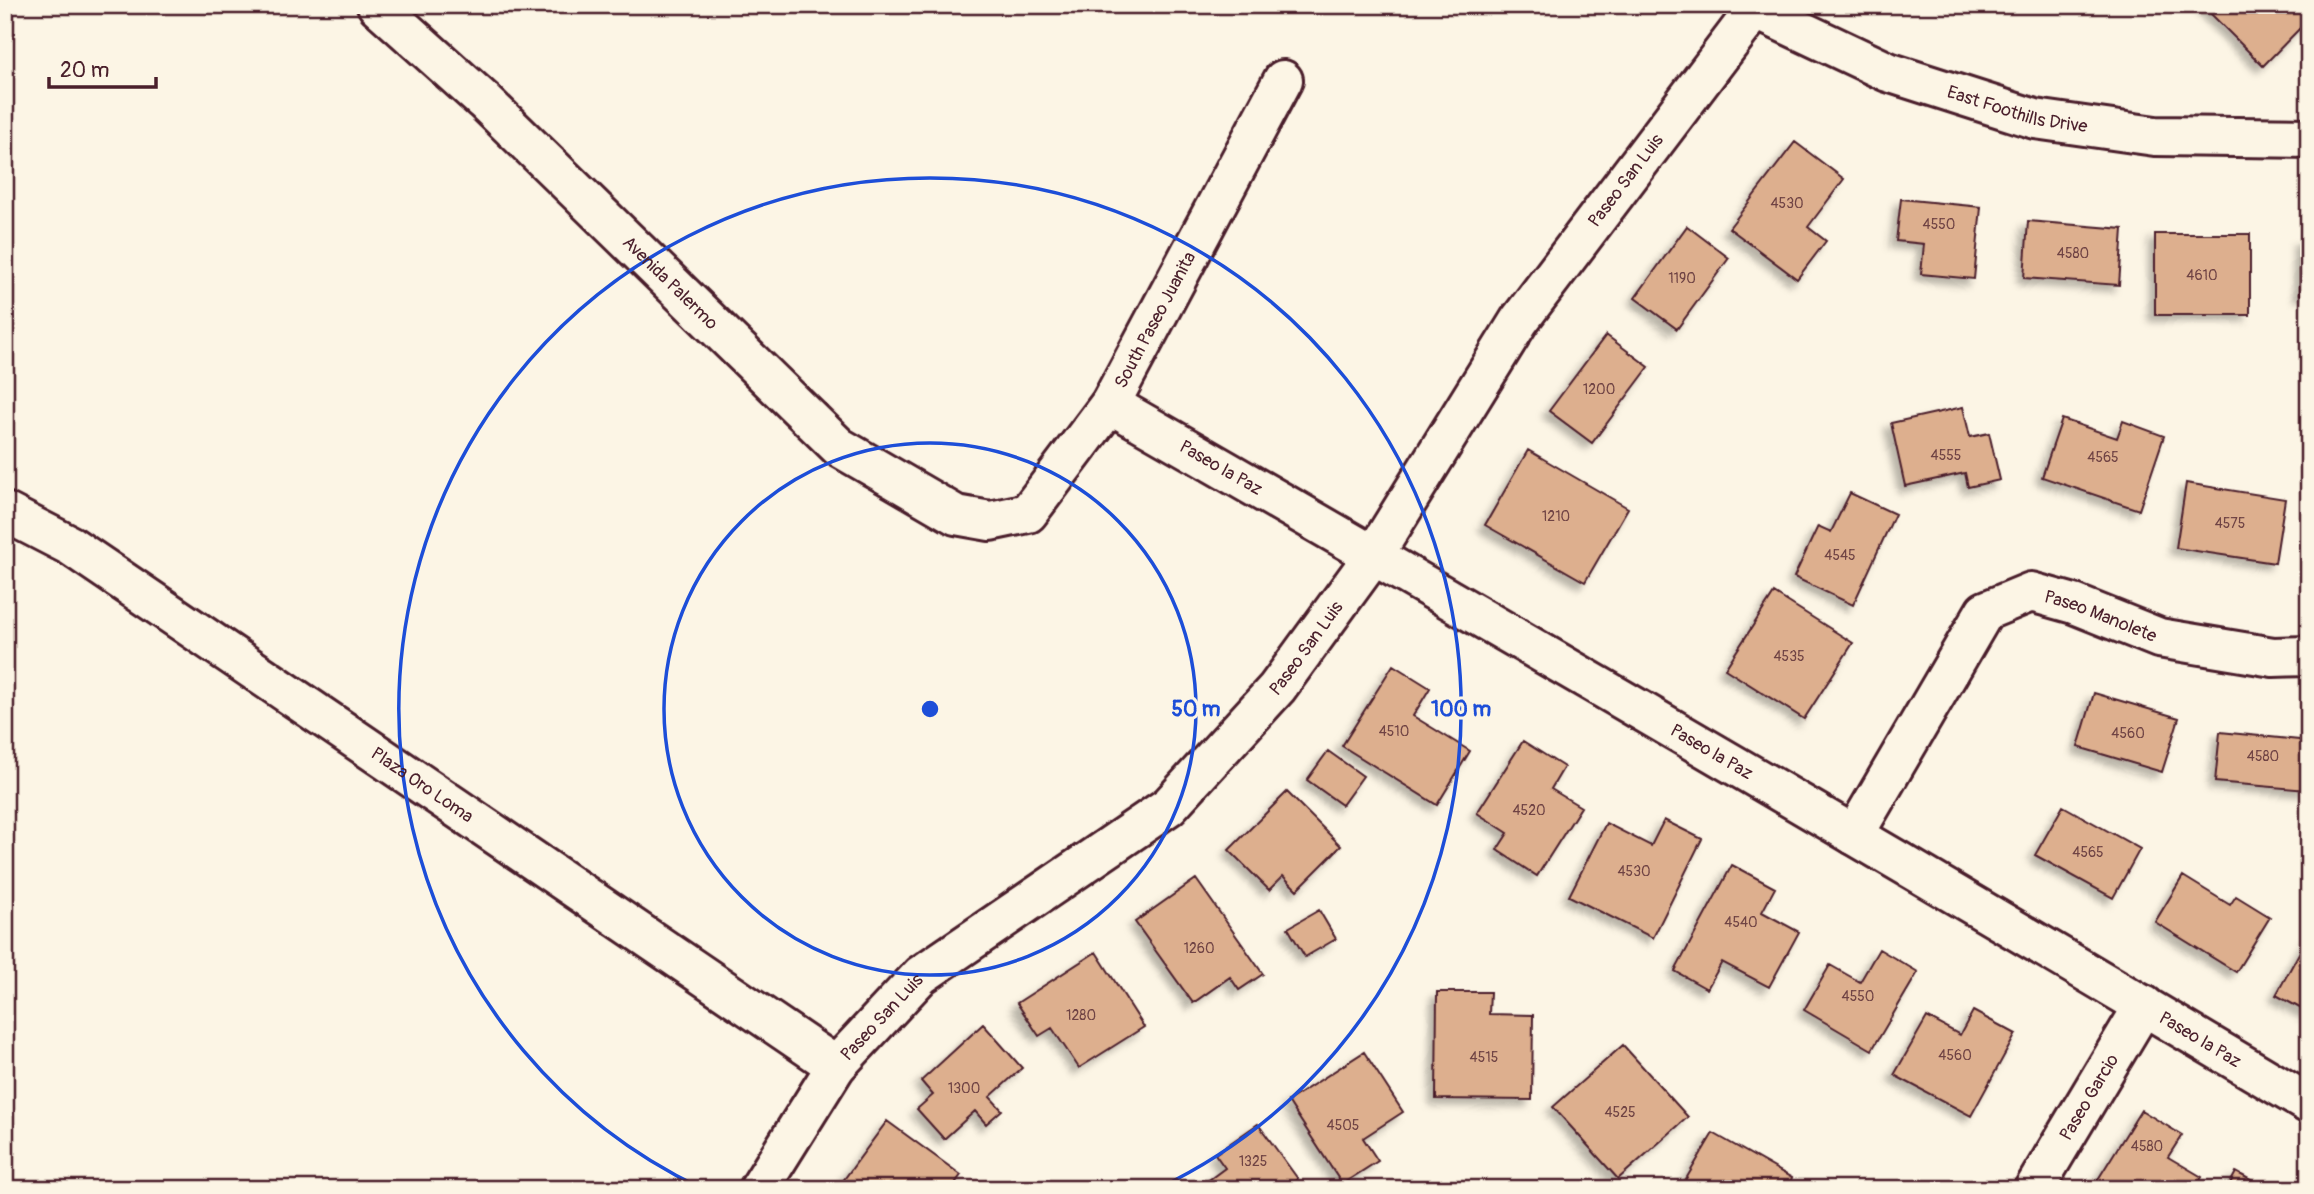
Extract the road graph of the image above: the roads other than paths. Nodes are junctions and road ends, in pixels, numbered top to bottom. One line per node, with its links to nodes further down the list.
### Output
1 (377, 5): 7 (street, Avenida Palermo)
2 (1750, 8): 4 (street, East Foothills Drive); 8 (street, Paseo San Luis)
3 (1283, 80): 5 (street, South Paseo Juanita)
4 (2309, 138)
5 (1110, 404): 7 (street, South Paseo Juanita); 8 (street, Paseo la Paz)
6 (5, 512): 12 (street, Plaza Oro Loma)
7 (990, 521)
8 (1374, 555): 10 (street, Paseo la Paz); 12 (street, Paseo San Luis)
9 (2309, 656): 10 (street, Paseo Manolete)
10 (1854, 835): 11 (street, Paseo la Paz)
11 (2144, 1005): 13 (street, Paseo la Paz); 15 (street, Paseo Garcio)
12 (836, 1066): 14 (street, Paseo San Luis)
13 (2309, 1104)
14 (759, 1189)
15 (2034, 1189)

